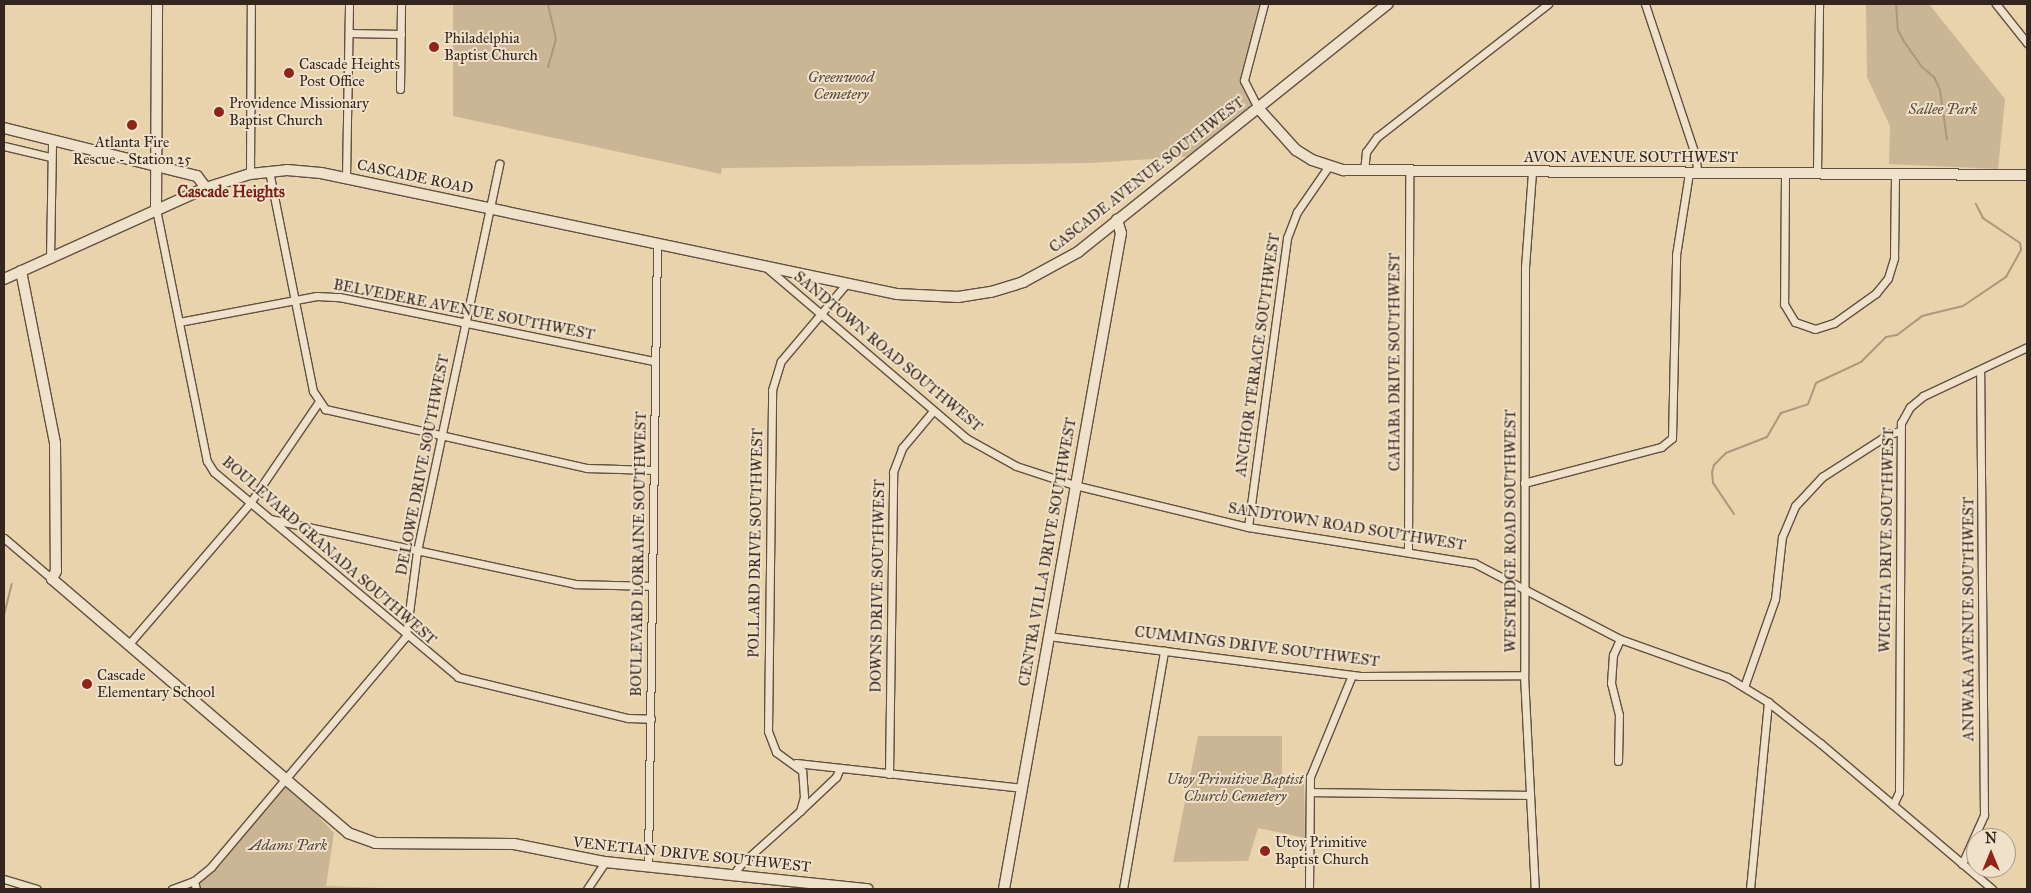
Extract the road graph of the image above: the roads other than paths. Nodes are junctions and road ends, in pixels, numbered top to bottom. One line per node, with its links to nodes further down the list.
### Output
1 (157, 4): 21 (street)
2 (251, 4): 28 (street)
3 (401, 4): 12 (street)
4 (1264, 4): 15 (street)
5 (1388, 4): 15 (street, CASCADE AVENUE SOUTHWEST)
6 (1548, 4): 24 (street)
7 (1645, 4): 27 (street)
8 (1819, 4): 30 (street)
9 (1996, 4): 13 (street)
10 (349, 5): 11 (street)
11 (350, 34): 12 (street); 33 (street)
12 (401, 34): 14 (street)
13 (2027, 43)
14 (400, 89)
15 (1258, 108): 22 (street, AVON AVENUE SOUTHWEST); 37 (street, CASCADE AVENUE SOUTHWEST)
16 (4, 128): 17 (street)
17 (52, 142): 19 (street); 21 (street)
18 (4, 146): 19 (street)
19 (50, 157): 39 (street)
20 (499, 164): 35 (street, DELOWE DRIVE SOUTHWEST)
21 (157, 166): 34 (street); 36 (street)
22 (1328, 167): 24 (street, AVON AVENUE SOUTHWEST); 60 (street, ANCHOR TERRACE SOUTHWEST)
23 (269, 171): 28 (street, CASCADE ROAD); 33 (street, CASCADE ROAD); 44 (street)
24 (1364, 171): 25 (street, AVON AVENUE SOUTHWEST)
25 (1409, 172): 26 (street, AVON AVENUE SOUTHWEST); 63 (street, CAHABA DRIVE SOUTHWEST)
26 (1532, 172): 27 (street, AVON AVENUE SOUTHWEST); 56 (street, WESTRIDGE ROAD SOUTHWEST)
27 (1693, 173): 29 (street, AVON AVENUE SOUTHWEST); 56 (street)
28 (250, 174): 34 (street, CASCADE ROAD)
29 (1785, 174): 30 (street, AVON AVENUE SOUTHWEST); 31 (street)
30 (1817, 174): 31 (street, AVON AVENUE SOUTHWEST)
31 (1895, 174): 32 (street, AVON AVENUE SOUTHWEST)
32 (2027, 175)
33 (346, 178): 35 (street, CASCADE ROAD)
34 (206, 188): 36 (street, CASCADE ROAD)
35 (490, 208): 38 (street, CASCADE ROAD); 47 (street, DELOWE DRIVE SOUTHWEST)
36 (156, 210): 39 (street, CASCADE ROAD); 46 (street, BOULEVARD GRANADA SOUTHWEST)
37 (1117, 220): 43 (street, CASCADE AVENUE SOUTHWEST); 57 (street, CENTRA VILLA DRIVE SOUTHWEST)
38 (658, 244): 40 (street, CASCADE ROAD); 49 (street, BOULEVARD LORRAINE SOUTHWEST)
39 (50, 259): 41 (street, CASCADE ROAD)
40 (765, 266): 43 (street, CASCADE ROAD); 45 (street, SANDTOWN ROAD SOUTHWEST)
41 (21, 271): 42 (street, CASCADE ROAD); 64 (street)
42 (4, 279)
43 (841, 282): 45 (street, POLLARD DRIVE SOUTHWEST)
44 (295, 300): 46 (street, BELVEDERE AVENUE SOUTHWEST); 47 (street, BELVEDERE AVENUE SOUTHWEST); 51 (street)
45 (821, 313): 52 (street, SANDTOWN ROAD SOUTHWEST); 78 (street, POLLARD DRIVE SOUTHWEST)
46 (179, 322): 58 (street, BOULEVARD GRANADA SOUTHWEST)
47 (466, 323): 49 (street, BELVEDERE AVENUE SOUTHWEST); 54 (street, DELOWE DRIVE SOUTHWEST)
48 (2027, 348): 50 (street, WICHITA DRIVE SOUTHWEST)
49 (654, 361): 55 (street, BOULEVARD LORRAINE SOUTHWEST)
50 (1980, 370): 53 (street, WICHITA DRIVE SOUTHWEST); 88 (street, ANIWAKA AVENUE SOUTHWEST)
51 (318, 403): 54 (street); 58 (street)
52 (933, 411): 57 (street, SANDTOWN ROAD SOUTHWEST); 80 (street, DOWNS DRIVE SOUTHWEST)
53 (1900, 432): 74 (street); 85 (street, WICHITA DRIVE SOUTHWEST)
54 (441, 436): 55 (street); 62 (street, DELOWE DRIVE SOUTHWEST)
55 (653, 470): 65 (street, BOULEVARD LORRAINE SOUTHWEST)
56 (1524, 483): 66 (street, WESTRIDGE ROAD SOUTHWEST)
57 (1074, 485): 60 (street, SANDTOWN ROAD SOUTHWEST); 68 (street, CENTRA VILLA DRIVE SOUTHWEST)
58 (250, 503): 59 (street, BOULEVARD GRANADA SOUTHWEST); 70 (street)
59 (268, 519): 62 (street); 67 (street, BOULEVARD GRANADA SOUTHWEST)
60 (1248, 527): 63 (street, SANDTOWN ROAD SOUTHWEST)
61 (4, 538): 64 (street)
62 (417, 551): 65 (street); 67 (street, DELOWE DRIVE SOUTHWEST)
63 (1408, 552): 66 (street, SANDTOWN ROAD SOUTHWEST)
64 (52, 579): 70 (street, VENETIAN DRIVE SOUTHWEST)
65 (652, 586): 76 (street, BOULEVARD LORRAINE SOUTHWEST)
66 (1524, 587): 69 (street, SANDTOWN ROAD SOUTHWEST); 73 (street, WESTRIDGE ROAD SOUTHWEST)
67 (406, 636): 76 (street, BOULEVARD GRANADA SOUTHWEST); 81 (street)
68 (1048, 636): 71 (street, CUMMINGS DRIVE SOUTHWEST); 82 (street, CENTRA VILLA DRIVE SOUTHWEST)
69 (1620, 639): 74 (street, SANDTOWN ROAD SOUTHWEST); 77 (street)
70 (128, 644): 81 (street, VENETIAN DRIVE SOUTHWEST)
71 (1164, 651): 72 (street, CUMMINGS DRIVE SOUTHWEST); 99 (street)
72 (1352, 675): 73 (street, CUMMINGS DRIVE SOUTHWEST); 83 (street)
73 (1524, 675): 84 (street, WESTRIDGE ROAD SOUTHWEST)
74 (1744, 687): 75 (street, SANDTOWN ROAD SOUTHWEST)
75 (1768, 702): 85 (street, SANDTOWN ROAD SOUTHWEST); 102 (street)
76 (651, 719): 89 (street, BOULEVARD LORRAINE SOUTHWEST)
77 (1618, 760)
78 (796, 763): 79 (street); 86 (street)
79 (840, 768): 80 (street); 86 (street)
80 (889, 774): 82 (street)
81 (286, 780): 87 (street, VENETIAN DRIVE SOUTHWEST); 92 (street)
82 (1022, 788): 98 (street, CENTRA VILLA DRIVE SOUTHWEST)
83 (1310, 792): 84 (street); 100 (street)
84 (1530, 795): 101 (street, WESTRIDGE ROAD SOUTHWEST)
85 (1893, 805): 88 (street, SANDTOWN ROAD SOUTHWEST)
86 (800, 811): 90 (street)
87 (604, 862): 89 (street, VENETIAN DRIVE SOUTHWEST); 96 (street)
88 (1962, 864): 103 (street, SANDTOWN ROAD SOUTHWEST)
89 (648, 865): 90 (street, VENETIAN DRIVE SOUTHWEST)
90 (734, 874): 97 (street, VENETIAN DRIVE SOUTHWEST)
91 (4, 879): 93 (street)
92 (194, 881): 94 (street); 95 (street)
93 (37, 889)
94 (172, 889)
95 (196, 889)
96 (587, 889)
97 (868, 889)
98 (1004, 889)
99 (1123, 889)
100 (1309, 889)
101 (1535, 889)
102 (1750, 889)
103 (1992, 889)

